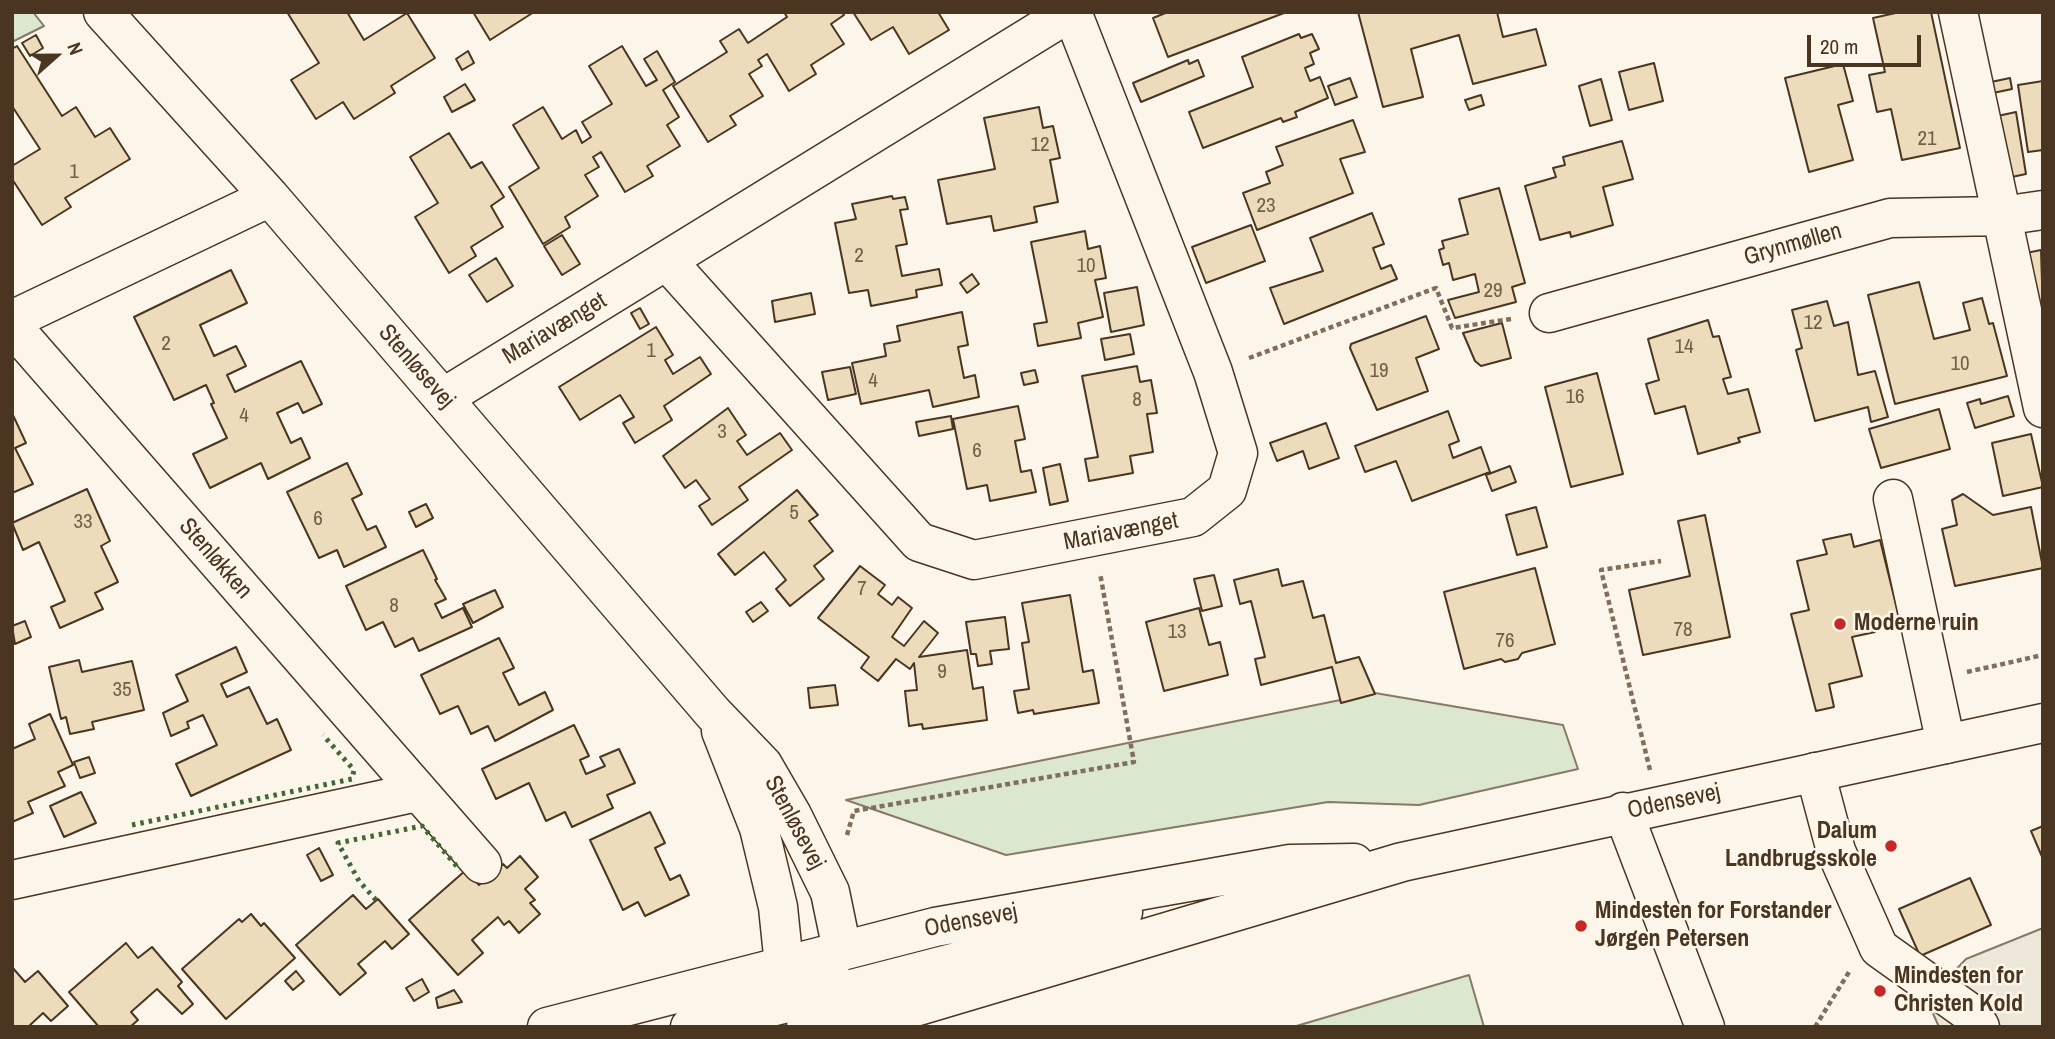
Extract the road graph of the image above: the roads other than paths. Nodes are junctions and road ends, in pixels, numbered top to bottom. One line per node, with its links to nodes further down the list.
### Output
1 (1071, 12): 7 (street, Mariavænget); 7 (street, Mariavænget)
2 (1958, 12): 6 (street)
3 (114, 15): 4 (street, Stenløsevej)
4 (270, 197): 9 (street); 11 (street, Stenløsevej)
5 (2043, 210): 6 (street, Grynmøllen)
6 (2002, 216): 8 (street, Grynmøllen); 12 (street)
7 (667, 261): 11 (street, Mariavænget)
8 (1549, 313)
9 (12, 320)
10 (12, 326): 18 (street, Stenløkken)
11 (443, 398): 14 (street, Stenløsevej)
12 (2043, 408)
13 (1893, 499): 16 (street)
14 (713, 713): 24 (street, Stenløsevej); 25 (street, Stenløsevej)
15 (2043, 723): 16 (street, Odensevej)
16 (1946, 744): 17 (street, Odensevej)
17 (1815, 772): 19 (street, Odensevej); 30 (street)
18 (417, 792): 21 (street, Stenløkken); 22 (street)
19 (1641, 808): 20 (street, Odensevej); 29 (street)
20 (1402, 862): 23 (street, Odensevej); 26 (street, Odensevej)
21 (482, 864)
22 (12, 880)
23 (1173, 883): 24 (street, Odensevej); 26 (street)
24 (842, 950): 25 (street); 26 (street, Stenløsevej)
25 (794, 1005): 26 (street); 27 (street); 28 (street)
26 (848, 1016)
27 (547, 1027)
28 (690, 1027)
29 (1706, 1027)
30 (1980, 1027)

